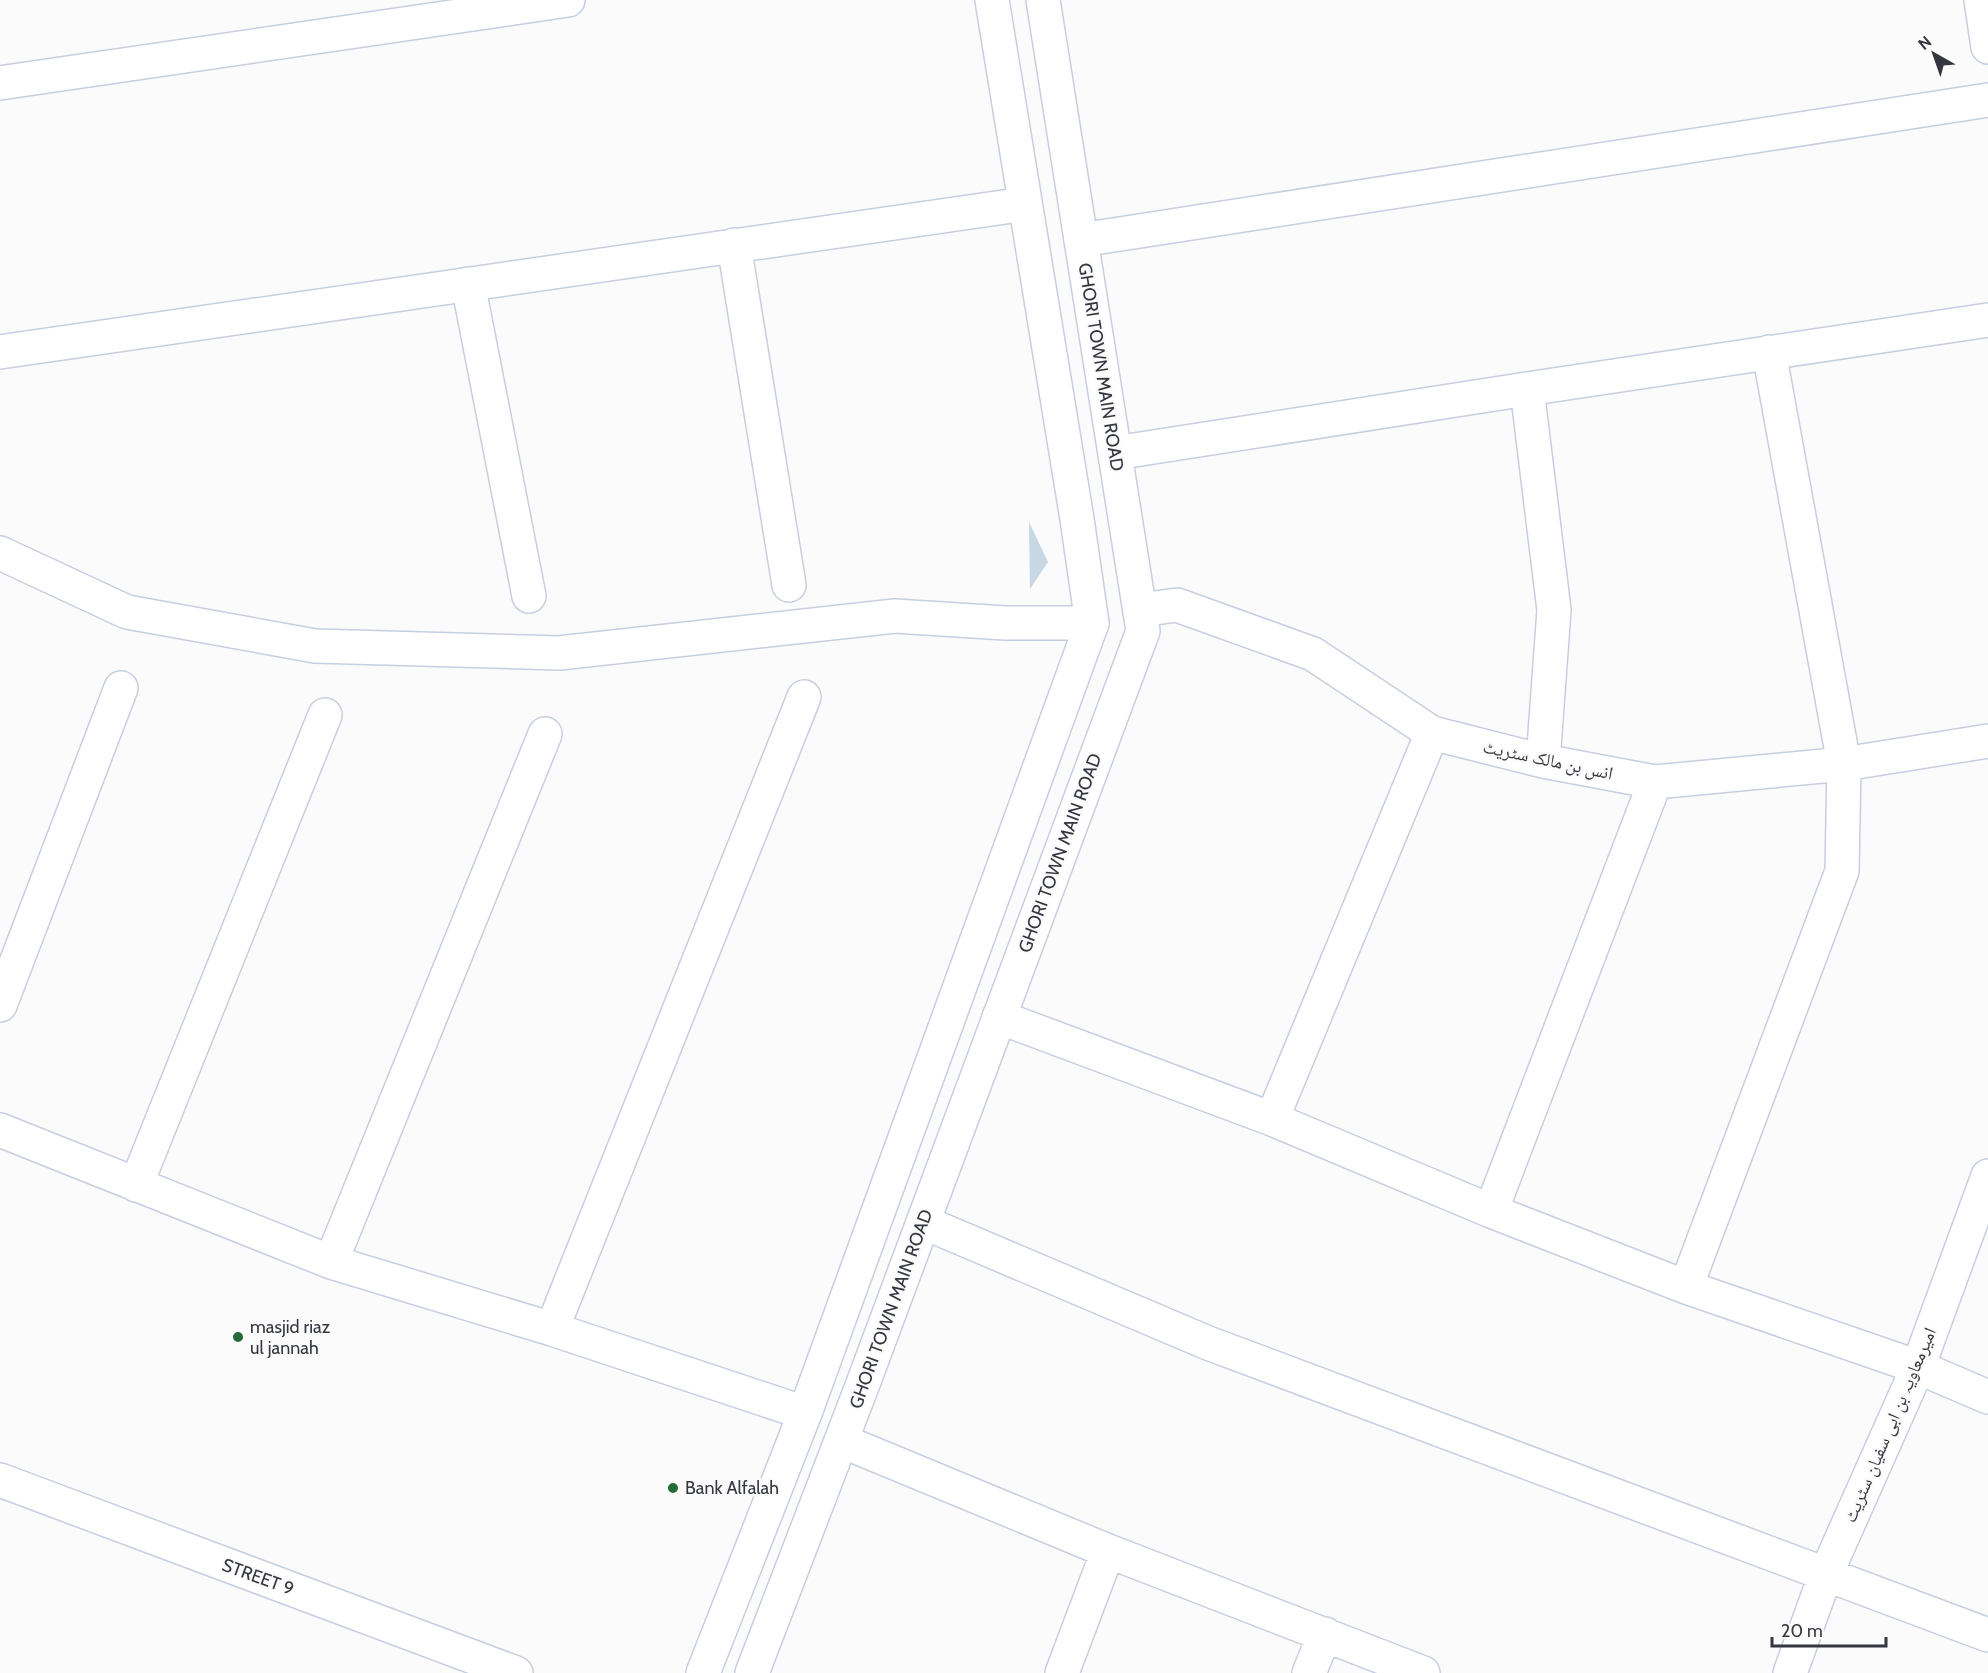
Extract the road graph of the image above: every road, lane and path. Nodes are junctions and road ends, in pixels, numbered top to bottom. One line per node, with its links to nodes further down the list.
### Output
1 (568, 0): 6 (street)
2 (992, 0): 8 (street)
3 (1043, 0): 9 (street, GHORI TOWN MAIN ROAD)
4 (1981, 0): 5 (street)
5 (1988, 47)
6 (0, 83)
7 (1988, 100): 9 (street)
8 (1025, 204): 10 (street); 21 (street)
9 (1081, 240): 16 (street, GHORI TOWN MAIN ROAD)
10 (734, 245): 11 (street); 18 (street)
11 (468, 284): 13 (street); 19 (street)
12 (1988, 320): 14 (street)
13 (0, 352)
14 (1769, 352): 15 (street); 29 (street)
15 (1527, 388): 16 (street); 28 (street)
16 (1114, 453): 20 (street, GHORI TOWN MAIN ROAD)
17 (0, 553): 21 (street)
18 (789, 585)
19 (529, 596)
20 (1140, 610): 25 (street, انس بن مالک سٹریٹ); 32 (street, GHORI TOWN MAIN ROAD)
21 (1092, 623): 44 (street)
22 (121, 688): 31 (street)
23 (804, 697): 41 (street)
24 (325, 715): 36 (street)
25 (1432, 733): 28 (street, انس بن مالک سٹریٹ); 33 (street)
26 (545, 734): 39 (street)
27 (1988, 741): 29 (street, انس بن مالک سٹریٹ)
28 (1543, 761): 30 (street, انس بن مالک سٹریٹ)
29 (1844, 764): 30 (street, انس بن مالک سٹریٹ); 40 (street)
30 (1655, 782): 37 (street)
31 (0, 1005)
32 (999, 1017): 33 (street); 38 (street, GHORI TOWN MAIN ROAD)
33 (1272, 1119): 37 (street)
34 (0, 1131): 36 (street)
35 (1988, 1176): 42 (street, امیرمعاویہ بن ابی سفیان سٹریٹ)
36 (136, 1185): 39 (street)
37 (1491, 1211): 40 (street)
38 (923, 1222): 45 (street, GHORI TOWN MAIN ROAD); 48 (street)
39 (331, 1262): 41 (street)
40 (1686, 1287): 42 (street)
41 (552, 1329): 44 (street)
42 (1918, 1367): 43 (street); 48 (street, امیرمعاویہ بن ابی سفیان سٹریٹ)
43 (1988, 1397)
44 (805, 1413): 52 (street)
45 (842, 1441): 47 (street); 53 (street, GHORI TOWN MAIN ROAD)
46 (0, 1480): 51 (street, STREET 9)
47 (1108, 1551): 49 (street); 54 (street)
48 (1826, 1574): 50 (street); 57 (street, امیرمعاویہ بن ابی سفیان سٹریٹ)
49 (1325, 1634): 55 (street); 56 (street)
50 (1988, 1635)
51 (516, 1673)
52 (703, 1673)
53 (752, 1673)
54 (1062, 1673)
55 (1309, 1673)
56 (1423, 1673)
57 (1790, 1673)

